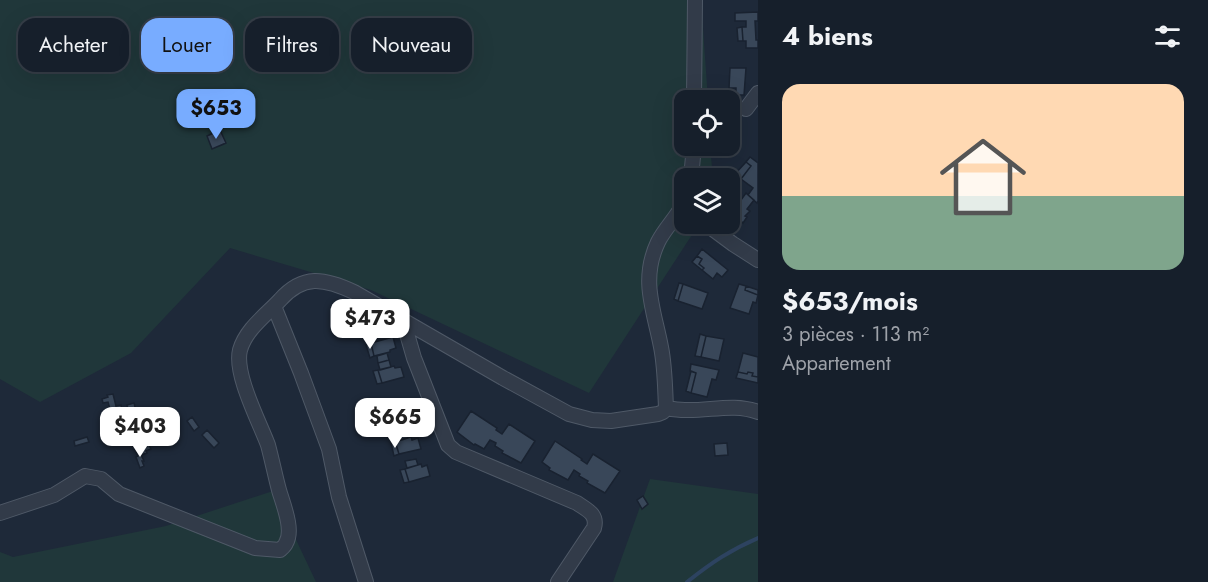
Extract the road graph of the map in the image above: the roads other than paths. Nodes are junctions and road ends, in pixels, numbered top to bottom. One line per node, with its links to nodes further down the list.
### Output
1 (695, 0): 2 (street)
2 (694, 90)
3 (758, 93): 4 (street)
4 (746, 110)
5 (674, 219): 10 (street)
6 (720, 234): 7 (street)
7 (756, 254)
8 (274, 306): 9 (street); 12 (street); 13 (street)
9 (403, 320): 10 (street); 14 (street)
10 (666, 408): 11 (street)
11 (758, 412)
12 (0, 513)
13 (366, 582)
14 (558, 582)

